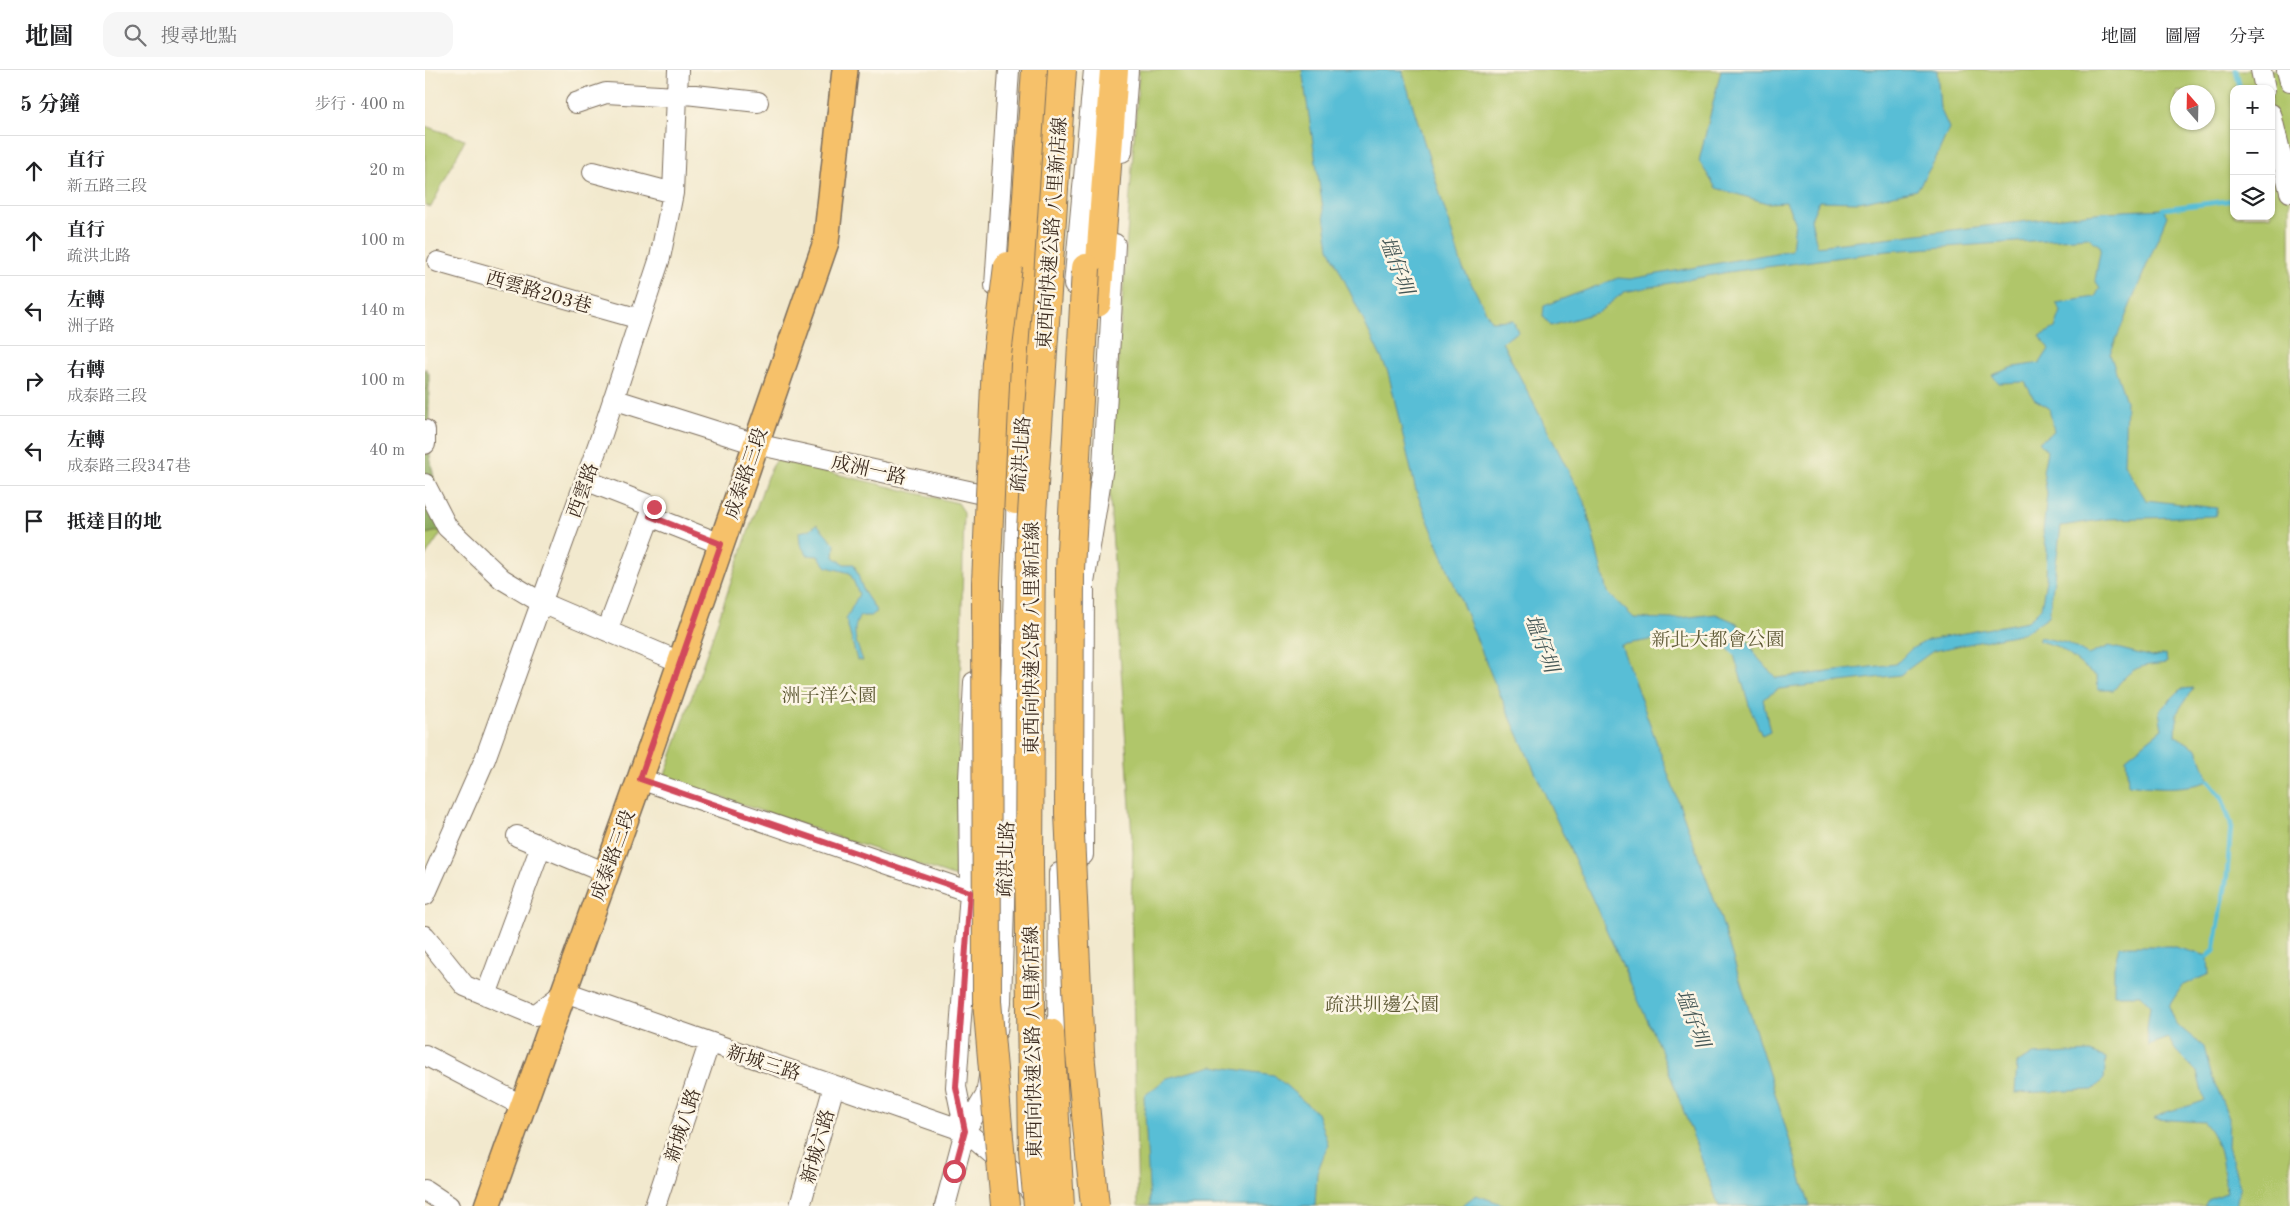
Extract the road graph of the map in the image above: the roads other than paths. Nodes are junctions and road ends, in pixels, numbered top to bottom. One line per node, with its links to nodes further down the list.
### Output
1 (678, 70): 17 (street, 西雲路)
2 (845, 70): 29 (main road, 成泰路三段)
3 (1009, 70): 32 (street, 疏洪北路)
4 (1020, 70): 64 (highway, bridge)
5 (1035, 70): 33 (highway)
6 (1049, 70): 33 (street, 疏洪北路)
7 (1062, 70): 65 (highway, 東西向快速公路 八里新店線, bridge)
8 (1076, 70): 66 (highway, 東西向快速公路 八里新店線, bridge)
9 (1094, 70): 36 (street)
10 (1103, 70): 67 (highway, bridge)
11 (1114, 70): 36 (highway)
12 (1128, 70): 54 (street)
13 (2261, 70): 16 (street)
14 (2287, 70): 15 (street)
15 (2290, 81)
16 (2264, 85)
17 (677, 95): 18 (street); 19 (street); 23 (street, 西雲路)
18 (758, 102)
19 (576, 103)
20 (2275, 130): 22 (street)
21 (593, 172): 23 (street)
22 (2290, 192)
23 (673, 193): 25 (street, 西雲路)
24 (438, 262): 25 (street, 西雲路203巷)
25 (640, 319): 26 (street, 西雲路)
26 (613, 399): 29 (street, 成洲一路); 30 (street, 西雲路)
27 (425, 430): 28 (street)
28 (425, 444)
29 (755, 444): 32 (street, 成洲一路); 35 (main road, 成泰路三段)
30 (585, 480): 34 (street); 37 (street, 西雲路)
31 (425, 484): 37 (street)
32 (983, 494): 44 (street, 疏洪北路)
33 (1016, 500): 49 (street, 疏洪北路)
34 (650, 516): 35 (street); 38 (street)
35 (721, 544): 39 (main road, 成泰路三段)
36 (1064, 548): 54 (street)
37 (542, 603): 38 (street); 45 (street, 西雲路)
38 (607, 631): 39 (street)
39 (680, 662): 40 (main road, 成泰路三段)
40 (640, 779): 43 (main road, 成泰路三段); 44 (street)
41 (517, 836): 42 (street)
42 (541, 846): 43 (street); 48 (street)
43 (606, 873): 47 (main road, 成泰路三段)
44 (970, 892): 52 (street, 疏洪北路)
45 (425, 895)
46 (425, 936): 48 (street)
47 (565, 992): 48 (street); 50 (street, 新城三路); 55 (main road, 成泰路三段)
48 (486, 995)
49 (1001, 1002): 52 (street); 56 (street, 疏洪北路)
50 (709, 1044): 53 (street, 新城三路); 61 (street, 新城八路)
51 (425, 1055): 55 (street)
52 (959, 1056): 56 (street, 疏洪北路)
53 (835, 1086): 56 (street, 新城三路); 62 (street, 新城六路)
54 (1058, 1090): 57 (street)
55 (523, 1106): 60 (main road, 成泰路三段)
56 (965, 1131): 57 (street); 63 (street)
57 (1022, 1179): 64 (street); 65 (street)
58 (425, 1190): 59 (street)
59 (449, 1206)
60 (487, 1206)
61 (655, 1206)
62 (799, 1206)
63 (945, 1206)
64 (1006, 1206)
65 (1039, 1206)
66 (1060, 1206)
67 (1095, 1206)

